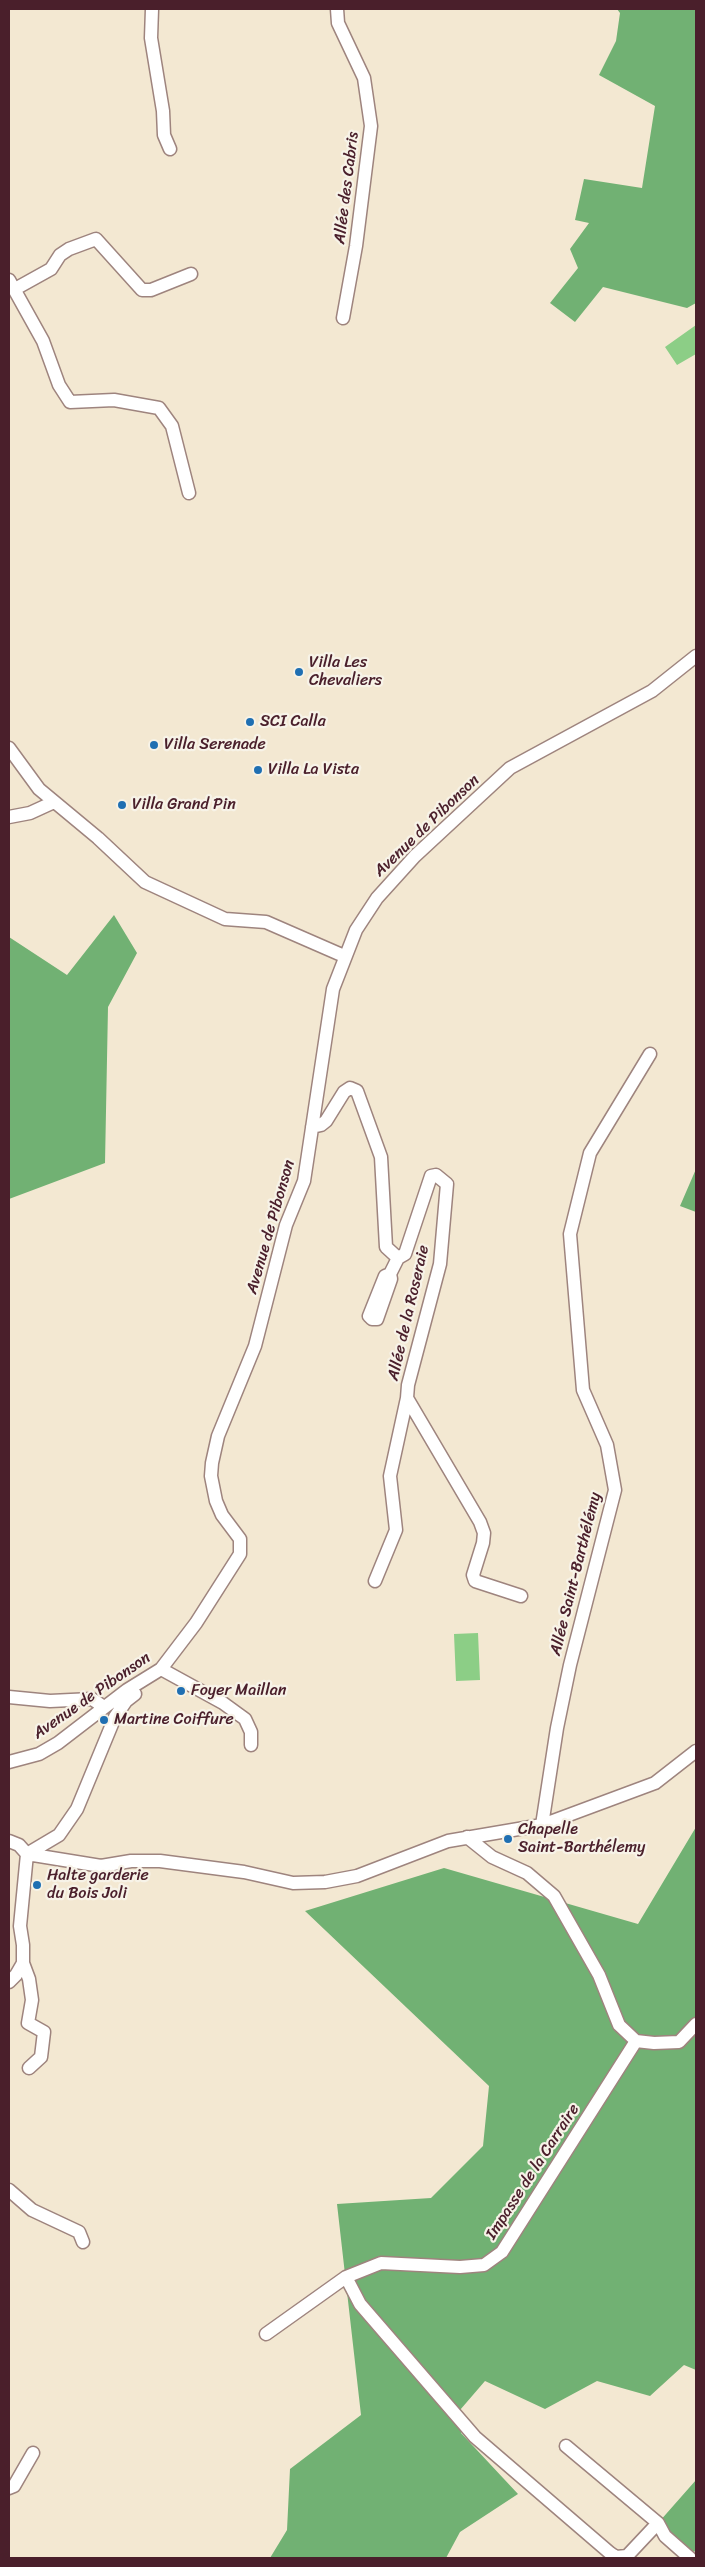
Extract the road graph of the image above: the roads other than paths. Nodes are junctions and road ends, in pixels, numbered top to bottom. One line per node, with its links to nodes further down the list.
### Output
1 (152, 9): 3 (street)
2 (338, 9): 6 (street, Allée des Cabris)
3 (170, 149)
4 (191, 274): 5 (street)
5 (12, 285): 7 (street)
6 (343, 318)
7 (189, 493)
8 (696, 656): 12 (street, Avenue de Pibonson)
9 (9, 748): 10 (street)
10 (54, 802): 11 (street); 12 (street)
11 (9, 817)
12 (344, 956): 14 (street, Avenue de Pibonson)
13 (650, 1054): 27 (street, Allée Saint-Barthélémy)
14 (312, 1126): 15 (street, Allée de la Roseraie); 20 (street, Avenue de Pibonson)
15 (398, 1258): 16 (street); 17 (street, Allée de la Roseraie)
16 (390, 1274)
17 (407, 1398): 18 (street); 19 (street, Allée de la Roseraie)
18 (375, 1581)
19 (521, 1596)
20 (161, 1669): 21 (street, Avenue de Pibonson); 24 (street)
21 (144, 1680): 23 (street, Avenue de Pibonson); 30 (street)
22 (9, 1697): 23 (street)
23 (104, 1707): 26 (street, Avenue de Pibonson)
24 (252, 1745)
25 (696, 1751): 27 (street)
26 (9, 1762)
27 (542, 1825): 28 (street)
28 (467, 1837): 30 (street); 34 (street)
29 (9, 1841): 30 (street)
30 (27, 1854): 31 (street)
31 (23, 1963): 32 (street); 35 (street)
32 (9, 1982)
33 (696, 2024): 34 (street)
34 (636, 2041): 38 (street, Impasse de la Carraire)
35 (29, 2068)
36 (9, 2190): 37 (street)
37 (83, 2242)
38 (346, 2277): 39 (street, Impasse de la Carraire); 43 (street)
39 (266, 2334)
40 (566, 2446): 43 (street)
41 (33, 2453): 42 (street)
42 (9, 2488)
43 (658, 2523): 44 (street)
44 (690, 2558)

